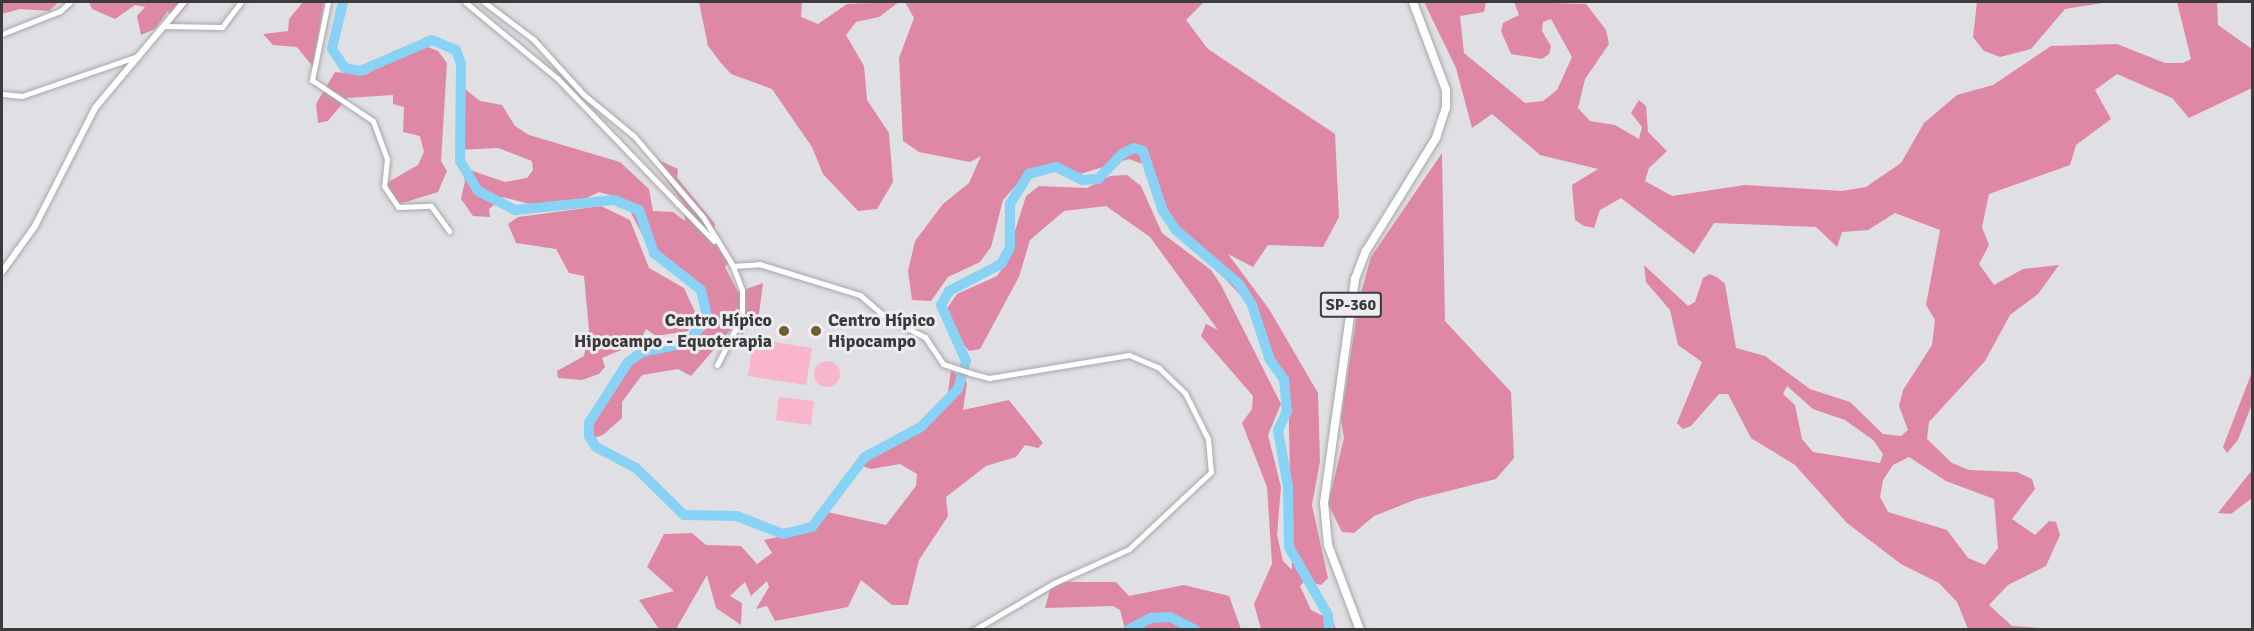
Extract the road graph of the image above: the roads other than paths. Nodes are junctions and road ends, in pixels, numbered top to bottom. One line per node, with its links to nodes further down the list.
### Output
1 (70, 2): 9 (street)
2 (184, 2): 8 (street)
3 (242, 2): 8 (street)
4 (328, 2): 12 (street)
5 (465, 2): 13 (street)
6 (484, 2): 13 (street)
7 (1413, 2): 18 (main road, SP-360)
8 (164, 26): 10 (street)
9 (2, 34)
10 (138, 56): 11 (street); 15 (street)
11 (2, 94)
12 (449, 231)
13 (719, 246): 14 (street)
14 (735, 267): 16 (street); 17 (street)
15 (2, 272)
16 (717, 365)
17 (974, 630)
18 (1360, 630)

